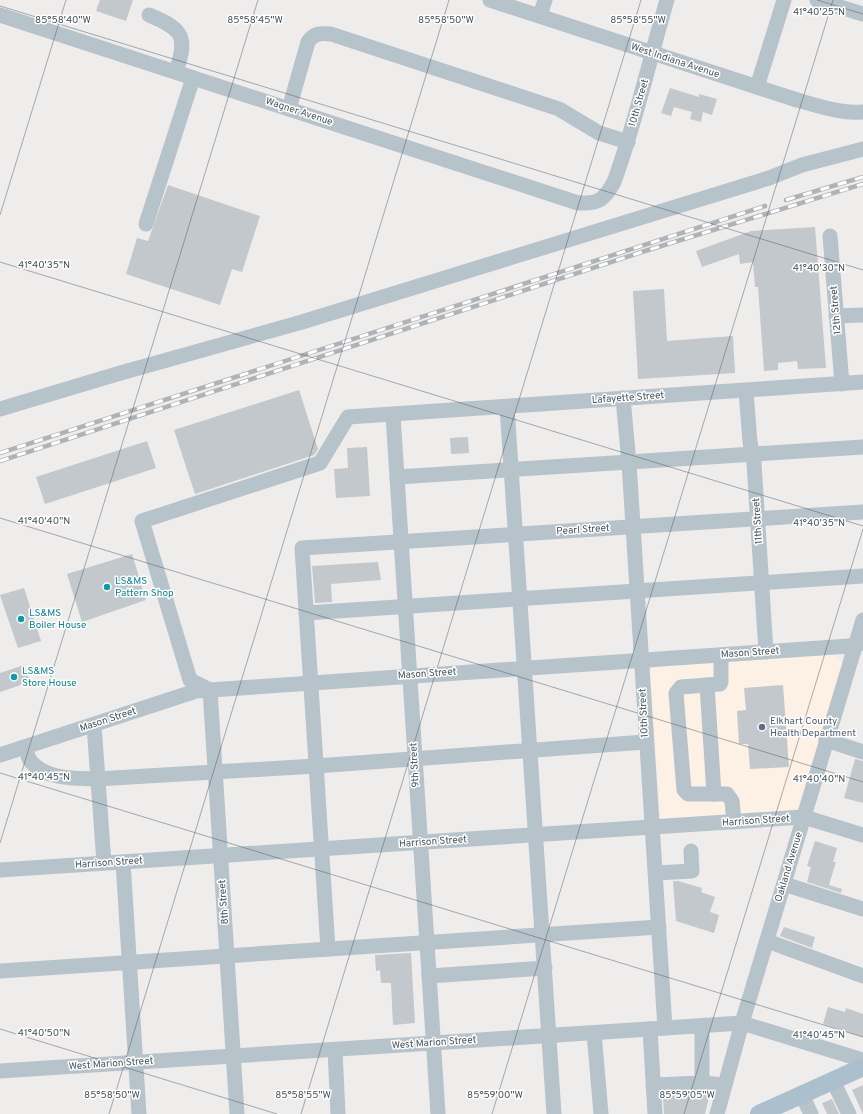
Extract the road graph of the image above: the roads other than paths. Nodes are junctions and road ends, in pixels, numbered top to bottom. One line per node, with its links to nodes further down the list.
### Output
1 (490, 0): 9 (street, West Indiana Avenue)
2 (545, 0): 9 (street)
3 (667, 0): 10 (street, 10th Street)
4 (784, 0): 13 (street)
5 (817, 0): 7 (street)
6 (149, 14): 11 (street)
7 (863, 14)
8 (0, 15): 11 (street, Wagner Avenue)
9 (540, 16): 10 (street, West Indiana Avenue)
10 (652, 53): 13 (street, West Indiana Avenue); 16 (street, 10th Street)
11 (176, 72): 12 (street, Wagner Avenue)
12 (193, 78): 14 (street, Wagner Avenue); 19 (street)
13 (757, 87): 15 (street, West Indiana Avenue)
14 (289, 109): 16 (street); 18 (street, Wagner Avenue)
15 (863, 112)
16 (628, 142): 18 (street, 10th Street)
17 (863, 149): 28 (street)
18 (600, 201)
19 (146, 224)
20 (830, 236): 22 (street, 12th Street)
21 (863, 315): 22 (street)
22 (836, 316): 24 (street, 12th Street)
23 (863, 382): 24 (street, Lafayette Street)
24 (842, 384): 25 (street, Lafayette Street)
25 (746, 391): 26 (street, Lafayette Street); 31 (street, 11th Street)
26 (623, 398): 27 (street, Lafayette Street); 32 (street, 10th Street)
27 (507, 407): 29 (street, Lafayette Street); 33 (street)
28 (0, 409)
29 (393, 415): 34 (street, 9th Street); 55 (street, Lafayette Street)
30 (863, 447): 31 (street)
31 (752, 454): 32 (street); 36 (street, 11th Street)
32 (629, 462): 33 (street); 37 (street, 10th Street)
33 (512, 470): 34 (street); 38 (street)
34 (397, 477): 39 (street, 9th Street)
35 (863, 512): 36 (street, Pearl Street)
36 (758, 518): 37 (street, Pearl Street); 41 (street, 11th Street)
37 (633, 527): 38 (street, Pearl Street); 42 (street, 10th Street)
38 (516, 535): 39 (street, Pearl Street); 43 (street)
39 (401, 542): 44 (street, 9th Street); 45 (street, Pearl Street)
40 (863, 576): 41 (street)
41 (762, 583): 42 (street); 48 (street, 11th Street)
42 (637, 591): 43 (street); 50 (street, 10th Street)
43 (521, 598): 44 (street); 51 (street)
44 (405, 606): 45 (street); 52 (street, 9th Street)
45 (306, 612): 53 (street)
46 (863, 620): 47 (street, Oakland Avenue)
47 (860, 643): 48 (street, Mason Street); 57 (street, Oakland Avenue)
48 (766, 652): 49 (street, Mason Street)
49 (721, 654): 50 (street, Mason Street); 54 (street)
50 (641, 660): 51 (street, Mason Street); 58 (street, 10th Street)
51 (526, 668): 52 (street, Mason Street); 60 (street)
52 (410, 676): 53 (street, Mason Street); 63 (street, 9th Street)
53 (311, 682): 55 (street, Mason Street); 64 (street)
54 (707, 685): 67 (street); 67 (street)
55 (210, 690): 56 (street, Mason Street); 65 (street, 8th Street)
56 (94, 725): 59 (street, Mason Street); 66 (street)
57 (826, 740): 61 (street); 68 (street, Oakland Avenue)
58 (646, 742): 60 (street); 70 (street, 10th Street)
59 (25, 747): 62 (street, Mason Street); 66 (street)
60 (531, 750): 63 (street); 71 (street)
61 (863, 752)
62 (0, 755)
63 (415, 759): 64 (street); 73 (street, 9th Street)
64 (316, 766): 65 (street); 74 (street)
65 (215, 772): 66 (street); 76 (street, 8th Street)
66 (97, 779): 78 (street)
67 (714, 794): 69 (street)
68 (804, 817): 69 (street, Harrison Street); 72 (street, Harrison Street); 81 (street, Oakland Avenue)
69 (734, 822): 70 (street, Harrison Street)
70 (653, 828): 71 (street, Harrison Street); 80 (street, 10th Street)
71 (537, 835): 73 (street, Harrison Street); 84 (street)
72 (863, 835)
73 (420, 842): 74 (street, Harrison Street); 86 (street, 9th Street)
74 (321, 850): 76 (street, Harrison Street); 87 (street)
75 (691, 851): 80 (street)
76 (221, 855): 77 (street, Harrison Street); 88 (street, 8th Street)
77 (123, 862): 78 (street, Harrison Street); 89 (street)
78 (104, 863): 79 (street, Harrison Street)
79 (0, 870)
80 (656, 873): 83 (street, 10th Street)
81 (784, 884): 82 (street); 85 (street, Oakland Avenue)
82 (863, 909)
83 (659, 927): 84 (street); 96 (street, 10th Street)
84 (543, 934): 86 (street); 90 (street)
85 (767, 941): 93 (street); 94 (street, Oakland Avenue)
86 (427, 943): 87 (street); 92 (street, 9th Street)
87 (328, 949): 88 (street)
88 (227, 955): 89 (street); 101 (street, 8th Street)
89 (128, 962): 91 (street); 103 (street)
90 (545, 968): 92 (street); 98 (street)
91 (0, 971)
92 (429, 976): 99 (street, 9th Street)
93 (863, 976)
94 (742, 1023): 95 (street, West Marion Street); 102 (street, West Marion Street); 109 (street, Oakland Avenue)
95 (702, 1026): 96 (street, West Marion Street); 107 (street)
96 (657, 1029): 97 (street, West Marion Street); 108 (street, 10th Street)
97 (594, 1033): 98 (street, West Marion Street); 116 (street)
98 (549, 1036): 99 (street, West Marion Street); 115 (street)
99 (434, 1043): 100 (street, West Marion Street); 114 (street, 9th Street)
100 (334, 1050): 101 (street, West Marion Street); 113 (street)
101 (233, 1056): 103 (street, West Marion Street); 112 (street, 8th Street)
102 (863, 1060)
103 (135, 1062): 105 (street, West Marion Street); 111 (street)
104 (863, 1067): 106 (main road)
105 (0, 1071)
106 (833, 1081): 110 (main road); 121 (street)
107 (702, 1083): 108 (street); 109 (street)
108 (653, 1085): 117 (street, 10th Street)
109 (725, 1085): 118 (street, Oakland Avenue)
110 (802, 1095): 119 (main road); 120 (street)
111 (139, 1114)
112 (238, 1114)
113 (338, 1114)
114 (438, 1114)
115 (554, 1114)
116 (601, 1114)
117 (655, 1114)
118 (717, 1114)
119 (759, 1114)
120 (811, 1114)
121 (849, 1114)

